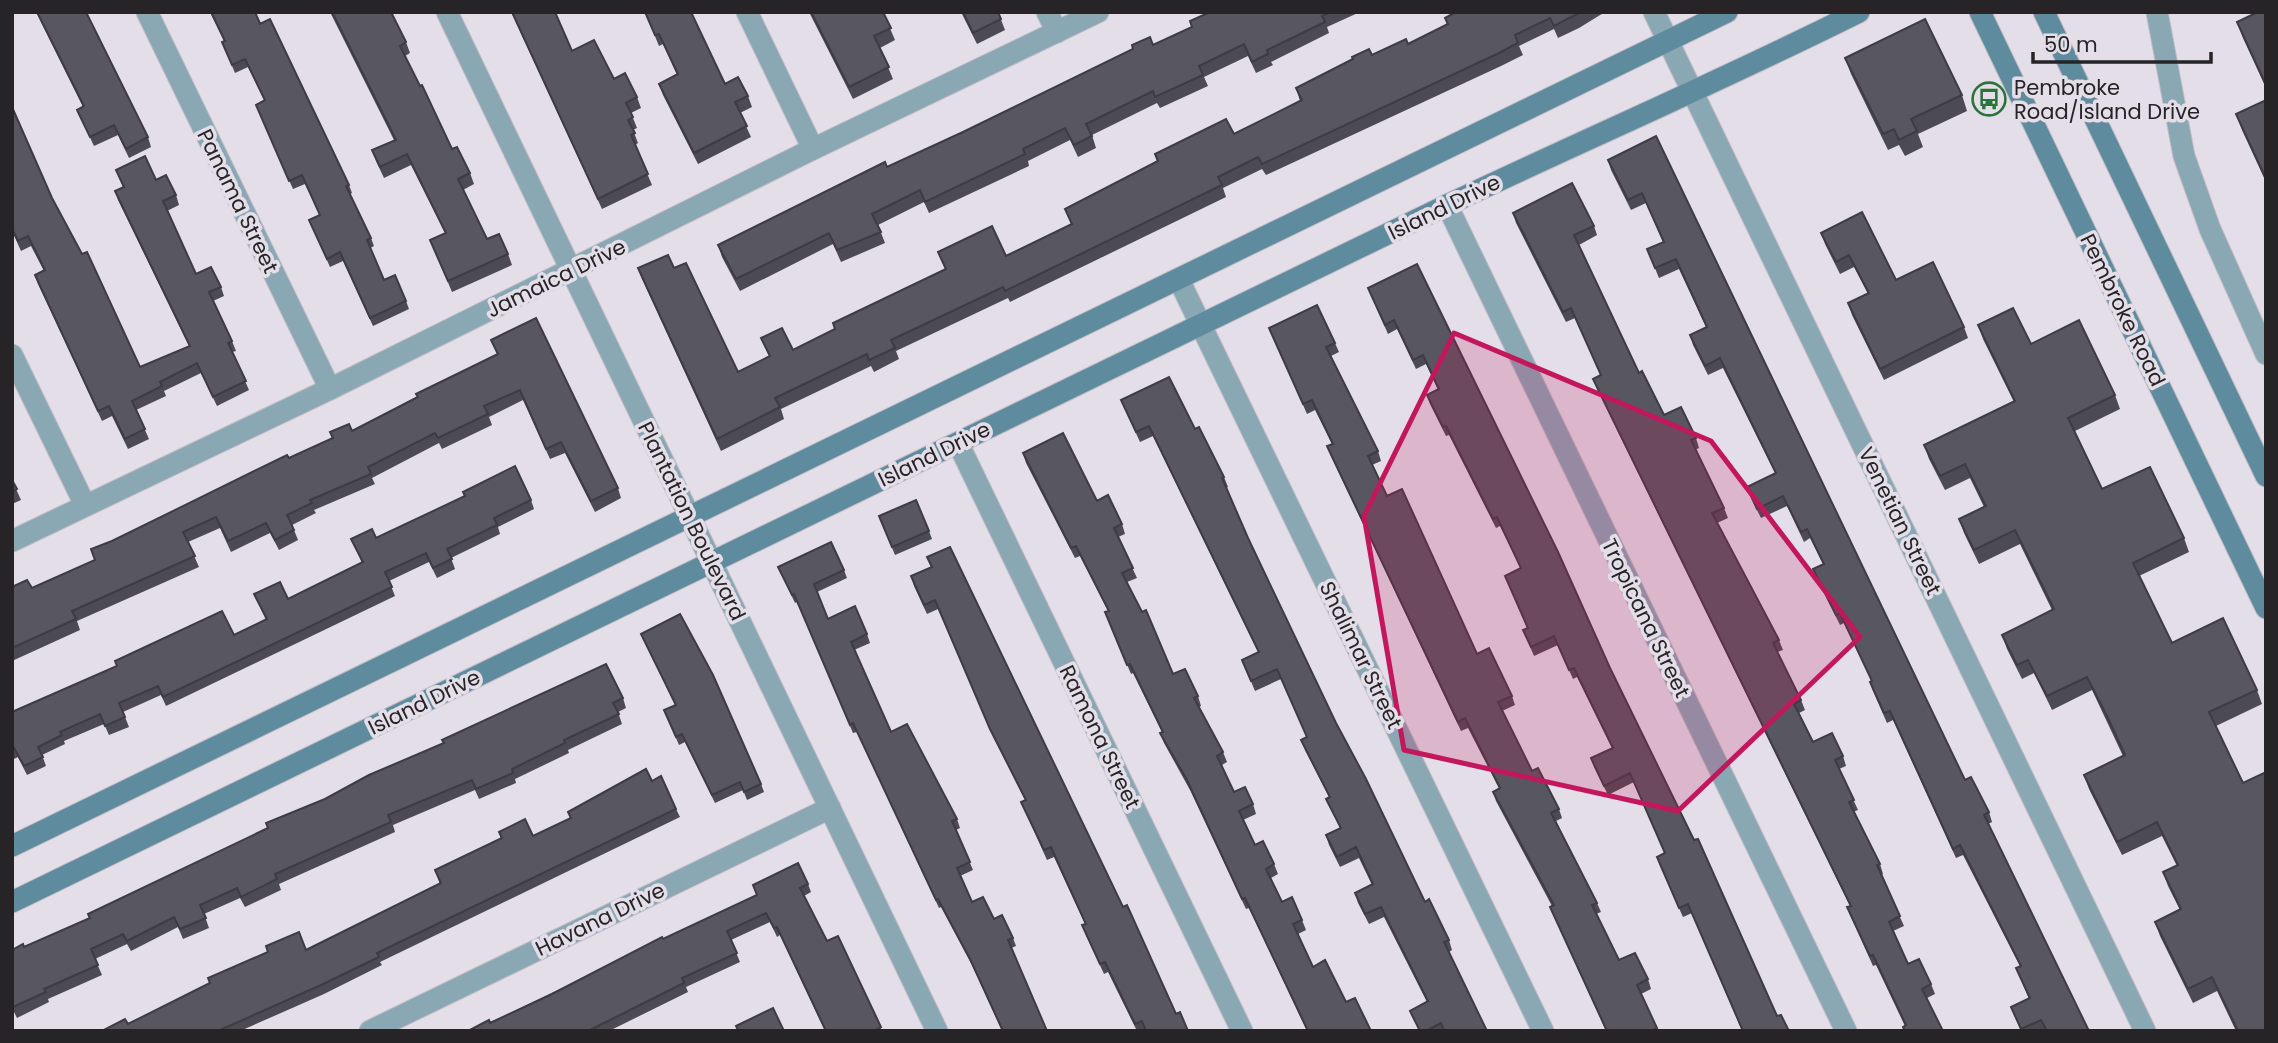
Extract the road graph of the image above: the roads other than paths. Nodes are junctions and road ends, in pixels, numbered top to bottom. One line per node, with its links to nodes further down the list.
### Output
1 (147, 12): 22 (street, Panama Street)
2 (447, 12): 17 (street, Plantation Boulevard)
3 (747, 12): 15 (street)
4 (1047, 12): 12 (street)
5 (1098, 12): 12 (street, Jamaica Drive)
6 (1654, 12): 13 (street, Venetian Street)
7 (1727, 12): 13 (street)
8 (1859, 12): 14 (street, Island Drive)
9 (1980, 12): 29 (street, Pembroke Road)
10 (2044, 12): 24 (street)
11 (2157, 12): 20 (street)
12 (1057, 32): 15 (street, Jamaica Drive)
13 (1668, 41): 14 (street, Venetian Street); 18 (street)
14 (1692, 91): 16 (street, Island Drive); 38 (street, Venetian Street)
15 (813, 149): 17 (street, Jamaica Drive)
16 (1447, 205): 19 (street, Island Drive); 37 (street, Tropicana Street)
17 (572, 271): 22 (street, Jamaica Drive); 26 (street, Plantation Boulevard)
18 (1179, 280): 19 (street, Shalimar Street); 26 (street)
19 (1201, 325): 23 (street, Island Drive); 36 (street, Shalimar Street)
20 (2266, 354)
21 (12, 355): 25 (street)
22 (330, 389): 25 (street, Jamaica Drive)
23 (958, 443): 28 (street, Island Drive); 35 (street, Ramona Street)
24 (2266, 476)
25 (85, 505): 27 (street, Jamaica Drive)
26 (691, 518): 28 (street, Plantation Boulevard); 31 (street)
27 (12, 541)
28 (712, 562): 30 (street, Plantation Boulevard); 32 (street, Island Drive)
29 (2266, 608)
30 (830, 808): 33 (street, Havana Drive); 34 (street, Plantation Boulevard)
31 (12, 846)
32 (12, 902)
33 (370, 1031)
34 (937, 1031)
35 (1242, 1031)
36 (1543, 1031)
37 (1846, 1031)
38 (2146, 1031)

